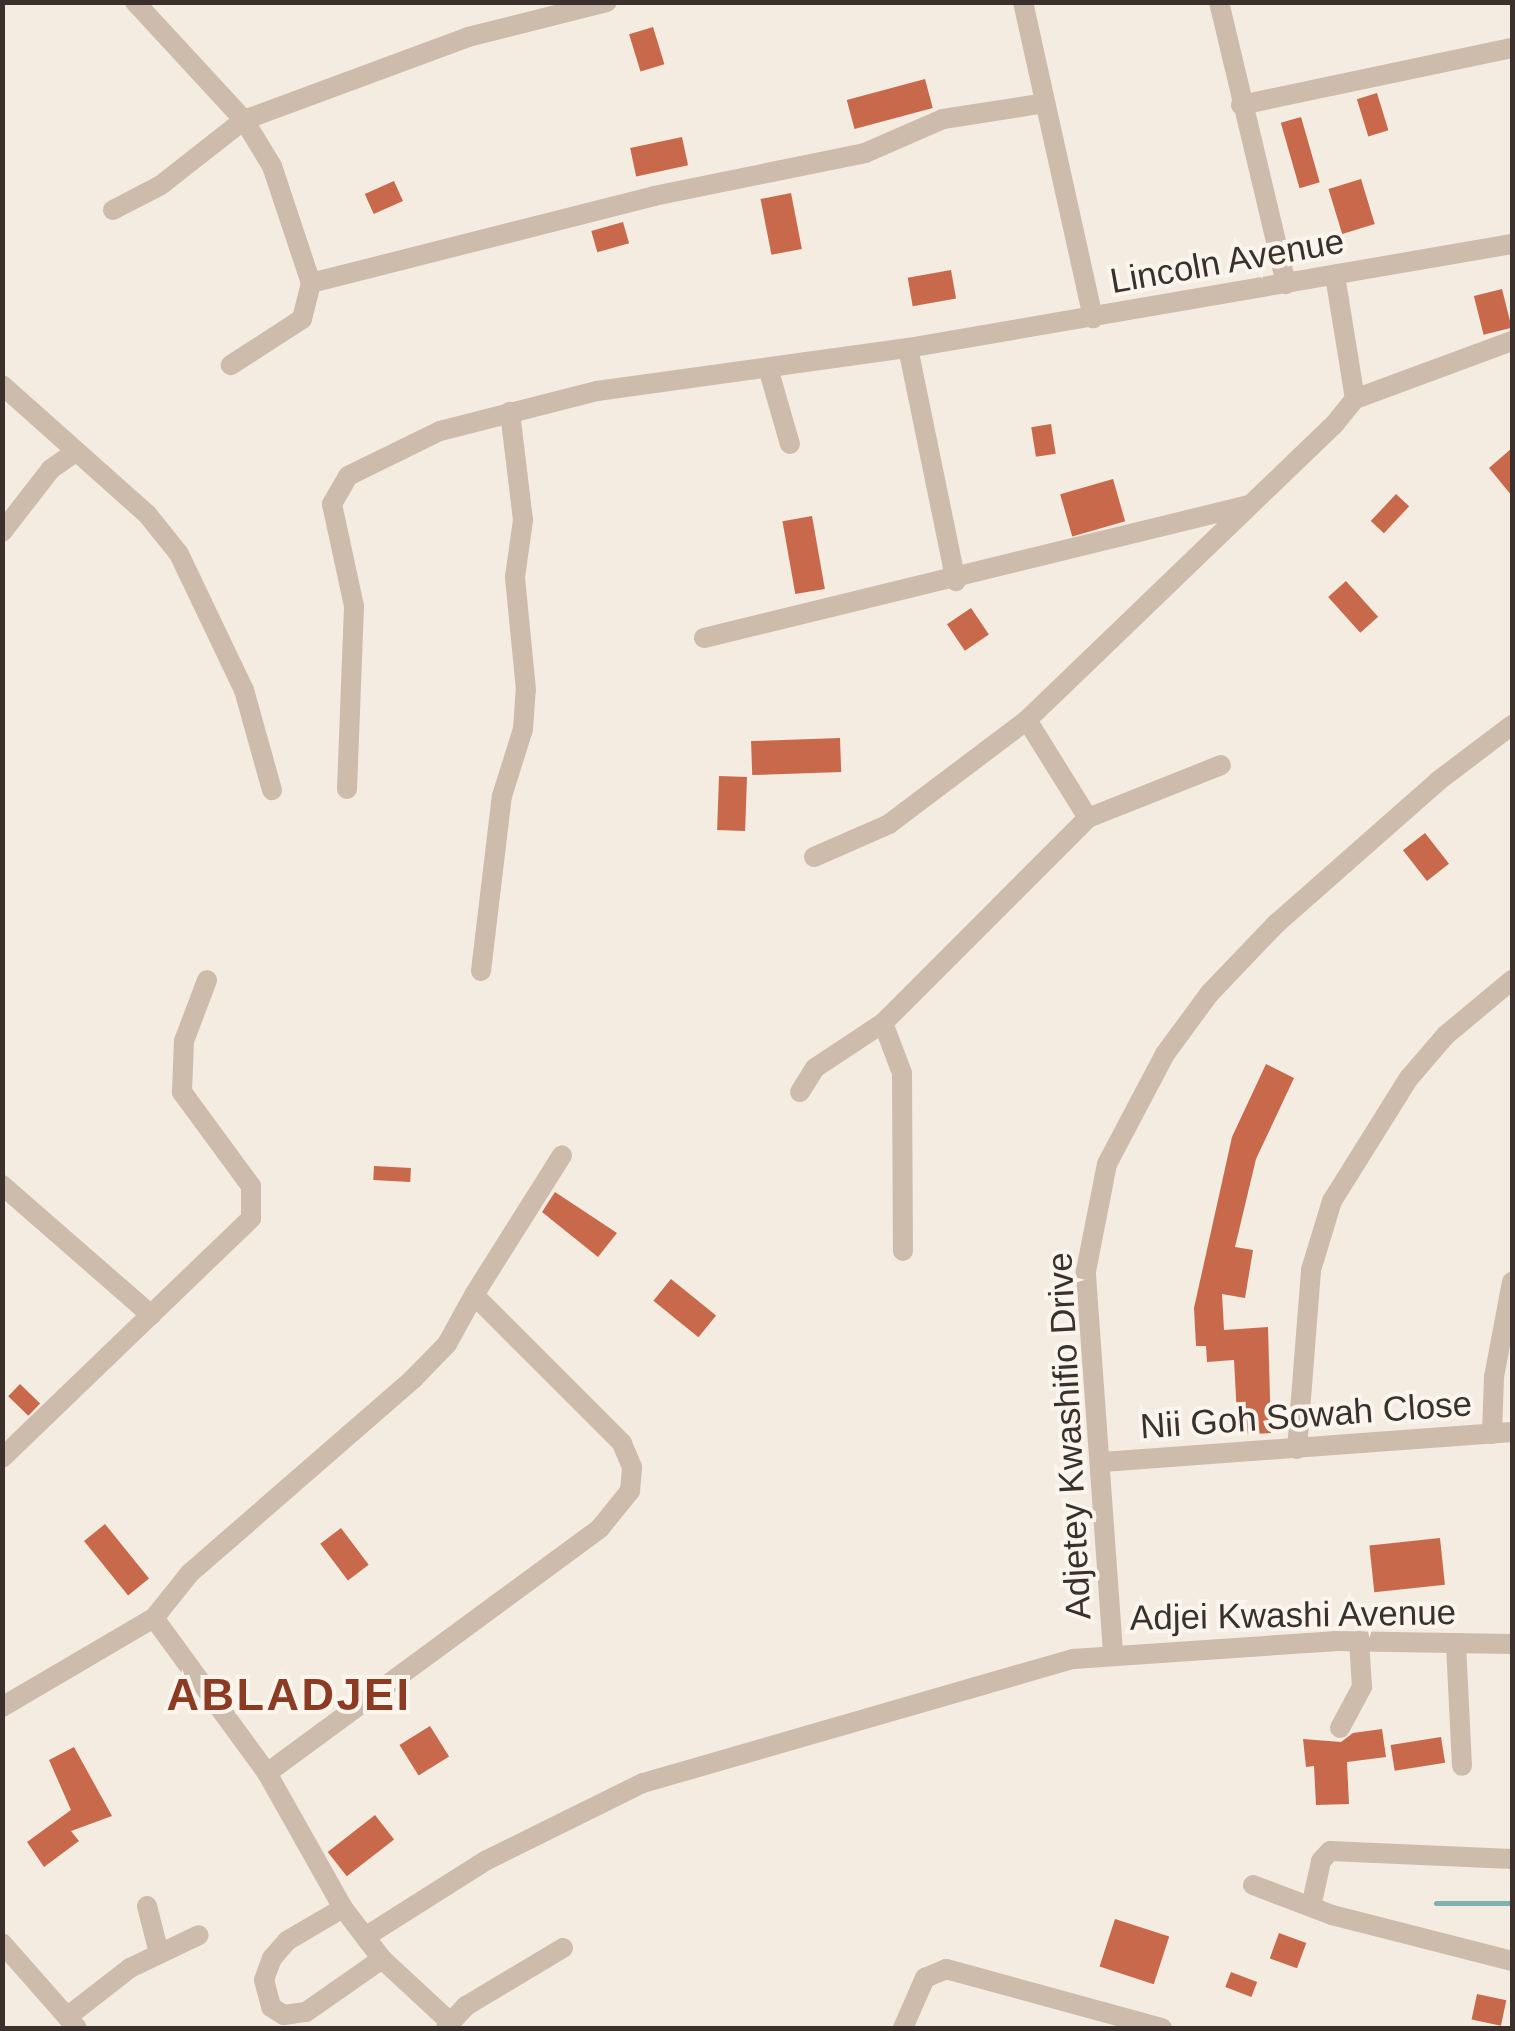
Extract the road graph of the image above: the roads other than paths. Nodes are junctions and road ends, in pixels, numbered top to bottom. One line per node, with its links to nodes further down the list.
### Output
1 (135, 2): 8 (street)
2 (607, 2): 8 (street)
3 (1023, 2): 6 (street, Lincoln Avenue)
4 (1219, 2): 7 (street)
5 (1512, 48): 7 (street)
6 (1045, 103): 12 (street); 14 (street, Lincoln Avenue)
7 (1242, 105): 13 (street)
8 (244, 120): 9 (street); 12 (street)
9 (113, 210)
10 (1512, 244): 11 (street, Lincoln Avenue)
11 (1335, 275): 13 (street, Lincoln Avenue); 20 (street)
12 (312, 284): 17 (street)
13 (1286, 284): 14 (street, Lincoln Avenue)
14 (1093, 318): 16 (street)
15 (1512, 341): 20 (street)
16 (908, 348): 18 (street); 26 (street)
17 (232, 365)
18 (768, 368): 21 (street); 22 (street)
19 (2, 385): 23 (street)
20 (1355, 400): 24 (street)
21 (510, 412): 31 (street); 35 (street)
22 (790, 444)
23 (74, 453): 25 (street); 32 (street)
24 (1251, 505): 26 (street); 28 (street)
25 (2, 532)
26 (956, 581): 27 (street)
27 (704, 638)
28 (1028, 720): 33 (street); 34 (street)
29 (1512, 725): 49 (street, Adjetey Kwashifio Drive)
30 (1221, 765): 33 (street)
31 (346, 789)
32 (272, 790)
33 (1088, 818): 38 (street)
34 (814, 857)
35 (481, 971)
36 (208, 980): 45 (street)
37 (1512, 980): 47 (street)
38 (882, 1024): 39 (street); 42 (street)
39 (800, 1092)
40 (562, 1155): 44 (street)
41 (2, 1185): 45 (street)
42 (903, 1251)
43 (1512, 1282): 46 (street)
44 (474, 1295): 50 (street); 58 (street)
45 (151, 1315): 48 (street)
46 (1502, 1433): 47 (street, Nii Goh Sowah Close)
47 (1297, 1449): 49 (street, Nii Goh Sowah Close)
48 (2, 1458)
49 (1104, 1462): 54 (street, Adjetey Kwashifio Drive)
50 (154, 1618): 55 (street); 58 (street)
51 (1359, 1642): 52 (street, Adjei Kwashi Avenue); 54 (street, Adjei Kwashi Avenue); 56 (street)
52 (1456, 1644): 53 (street, Adjei Kwashi Avenue); 57 (street)
53 (1512, 1644)
54 (1113, 1652): 65 (street, Adjei Kwashi Avenue)
55 (2, 1706)
56 (1340, 1728)
57 (1462, 1766)
58 (268, 1773): 63 (street)
59 (1512, 1859): 62 (street)
60 (1253, 1885): 62 (street)
61 (147, 1906): 68 (street)
62 (1311, 1907): 70 (street)
63 (343, 1908): 65 (street); 69 (street)
64 (199, 1935): 68 (street)
65 (366, 1937): 69 (street)
66 (2, 1943): 71 (street)
67 (563, 1948): 73 (street)
68 (159, 1953): 71 (street)
69 (382, 1959): 73 (street)
70 (1512, 1962)
71 (72, 2023)
72 (1120, 2024): 74 (street); 75 (street)
73 (448, 2025)
74 (903, 2028)
75 (1162, 2028)

